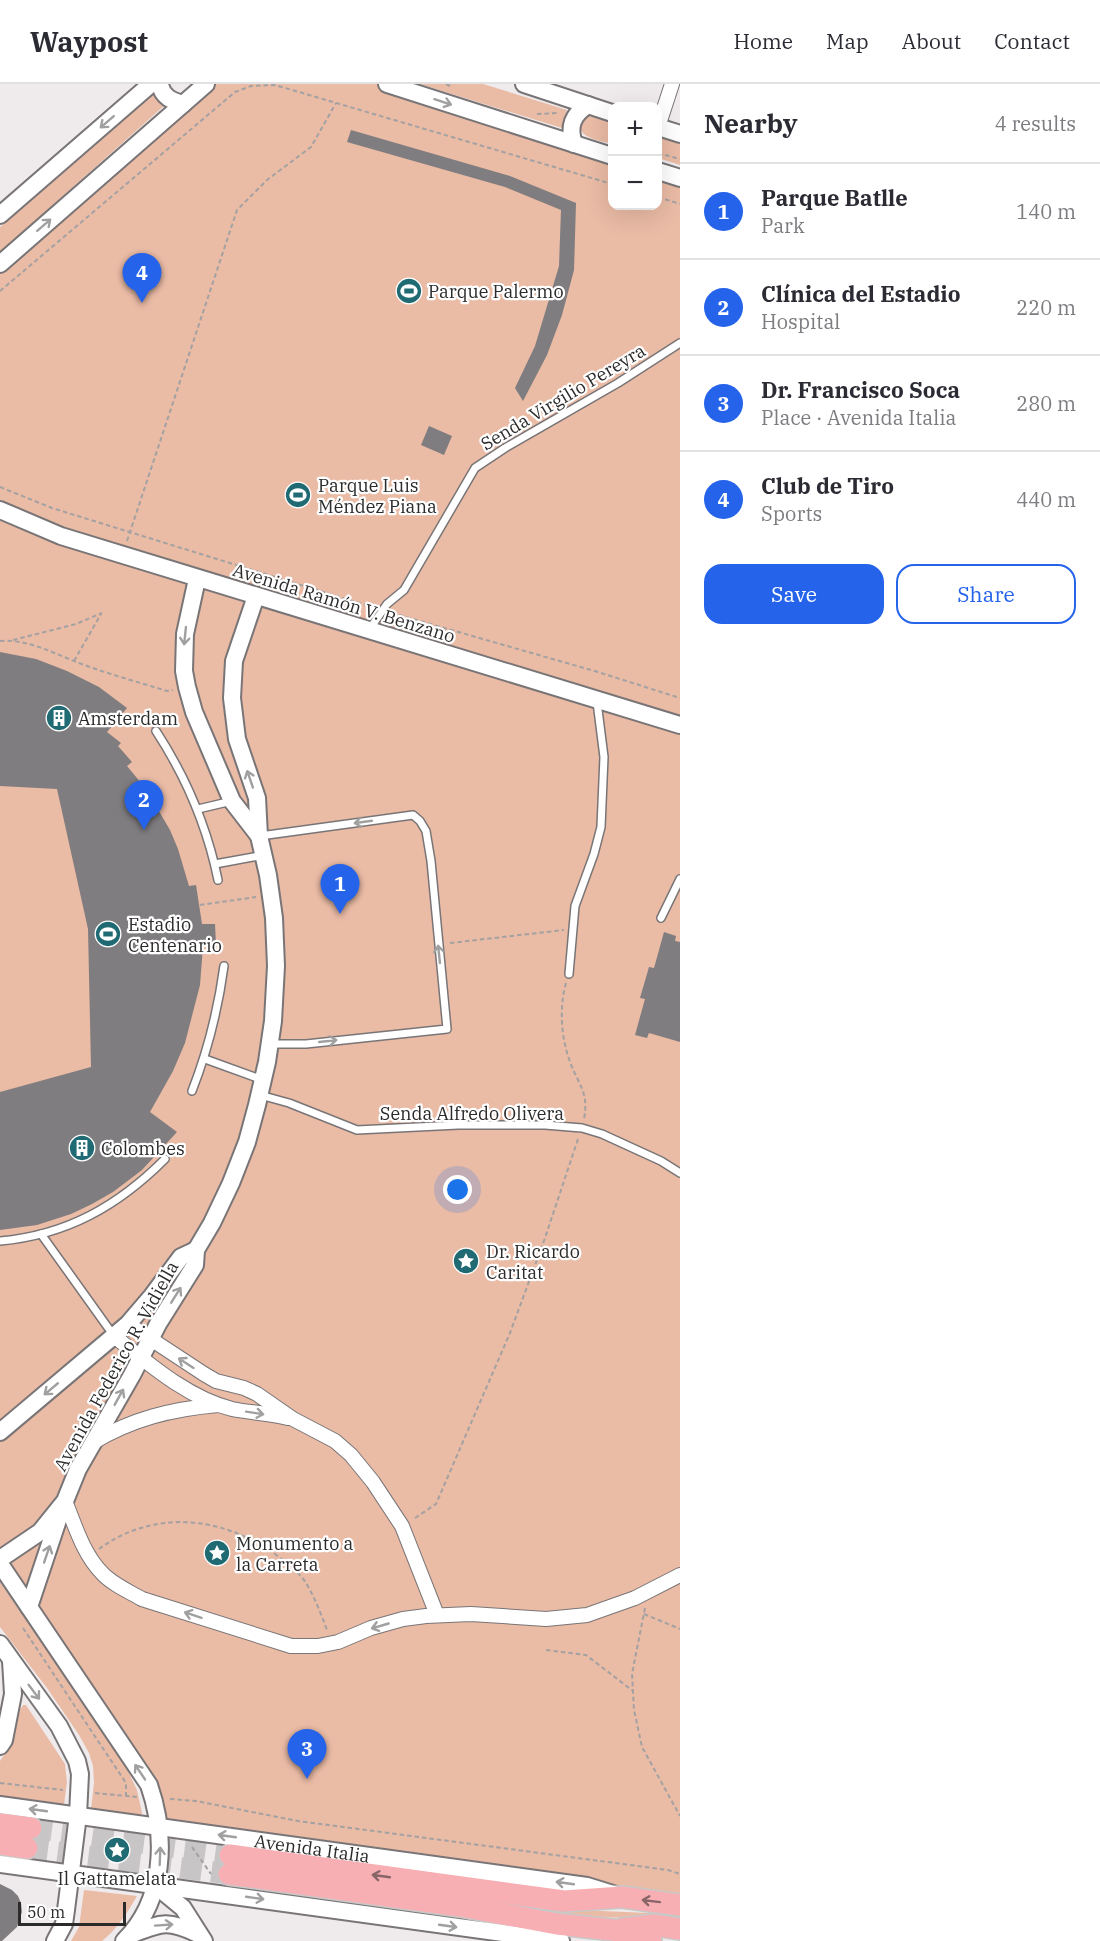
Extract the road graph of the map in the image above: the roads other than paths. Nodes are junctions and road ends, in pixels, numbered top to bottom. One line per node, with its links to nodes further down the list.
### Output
1 (151, 84): 17 (street, one-way to 17)
2 (160, 84): 7 (street)
3 (206, 84): 7 (street)
4 (387, 84): 13 (street, one-way to 13)
5 (524, 84): 8 (street)
6 (672, 84): 10 (street)
7 (183, 104): 18 (street, one-way to 7)
8 (588, 105): 9 (street); 13 (street)
9 (608, 112)
10 (662, 115)
11 (662, 128): 12 (street)
12 (680, 134)
13 (574, 144): 14 (street)
14 (608, 155)
15 (662, 173): 16 (street)
16 (680, 178)
17 (0, 215)
18 (0, 264)
19 (680, 344): 23 (lane, Senda Virgilio Pereyra)
20 (0, 510): 21 (street, Avenida Ramón V. Benzano)
21 (197, 579): 22 (street, Avenida Ramón V. Benzano); 27 (street, Avenida Federico R. Vidiella, one-way to 27)
22 (256, 596): 23 (street, Avenida Ramón V. Benzano); 29 (street, Avenida Federico R. Vidiella, one-way to 22)
23 (369, 630): 24 (street, Avenida Ramón V. Benzano)
24 (597, 700): 25 (street, Avenida Ramón V. Benzano); 36 (lane)
25 (680, 725)
26 (156, 731): 28 (lane)
27 (232, 801): 28 (lane); 29 (street, Avenida Federico R. Vidiella)
28 (198, 809): 31 (lane)
29 (259, 836): 30 (street, Avenida Federico R. Vidiella); 37 (lane, one-way to 29)
30 (264, 855): 31 (lane); 37 (street, Avenida Federico R. Vidiella)
31 (215, 864): 33 (lane)
32 (680, 879): 34 (lane)
33 (218, 880)
34 (661, 918)
35 (224, 966): 38 (lane)
36 (569, 974)
37 (270, 1044): 39 (street, Avenida Federico R. Vidiella)
38 (205, 1059): 39 (lane, Senda Alfredo Olivera); 40 (lane)
39 (261, 1088): 42 (lane, Senda Alfredo Olivera); 45 (street, Avenida Federico R. Vidiella)
40 (192, 1091)
41 (165, 1159): 43 (lane)
42 (680, 1173)
43 (41, 1234): 44 (lane); 47 (lane)
44 (0, 1241)
45 (196, 1250): 46 (street, Avenida Federico R. Vidiella); 48 (street, Avenida Federico R. Vidiella, one-way to 45)
46 (128, 1324): 47 (street, Avenida Federico R. Vidiella); 48 (street)
47 (114, 1336): 49 (street); 52 (street, Avenida Federico R. Vidiella, one-way to 52)
48 (150, 1339): 49 (street, Avenida Federico R. Vidiella); 51 (street, one-way to 48)
49 (141, 1358): 50 (street); 53 (street, Avenida Federico R. Vidiella, one-way to 49)
50 (221, 1405): 51 (street, one-way to 51); 53 (street)
51 (293, 1419): 59 (street)
52 (0, 1432)
53 (92, 1443): 54 (street, Avenida Federico R. Vidiella)
54 (65, 1501): 55 (street, Avenida Federico R. Vidiella); 58 (street, Avenida Federico R. Vidiella, one-way to 54); 59 (street, one-way to 54)
55 (0, 1559)
56 (0, 1564): 58 (street)
57 (680, 1575): 59 (street)
58 (29, 1607): 66 (street, one-way to 58)
59 (437, 1615)
60 (0, 1644): 61 (street)
61 (8, 1662): 62 (street); 64 (street, one-way to 64)
62 (0, 1746)
63 (0, 1805): 64 (street, Avenida Italia, one-way to 63)
64 (78, 1815): 66 (street, Avenida Italia); 69 (street)
65 (0, 1824): 67 (main road)
66 (159, 1826): 70 (street, one-way to 66); 71 (street, Avenida Italia, one-way to 66)
67 (0, 1844)
68 (0, 1864): 69 (street)
69 (70, 1874): 70 (street); 78 (street)
70 (155, 1885): 75 (street); 76 (street); 77 (street, one-way to 77)
71 (622, 1897): 72 (main road, Avenida Italia, one-way to 71); 74 (main road, Avenida Italia, one-way to 74)
72 (680, 1905)
73 (680, 1929): 74 (main road)
74 (613, 1930): 80 (main road, Avenida Italia)
75 (201, 1937): 76 (street, one-way to 75)
76 (127, 1938)
77 (525, 1939): 79 (street)
78 (55, 1941)
79 (561, 1941)
80 (651, 1941)

